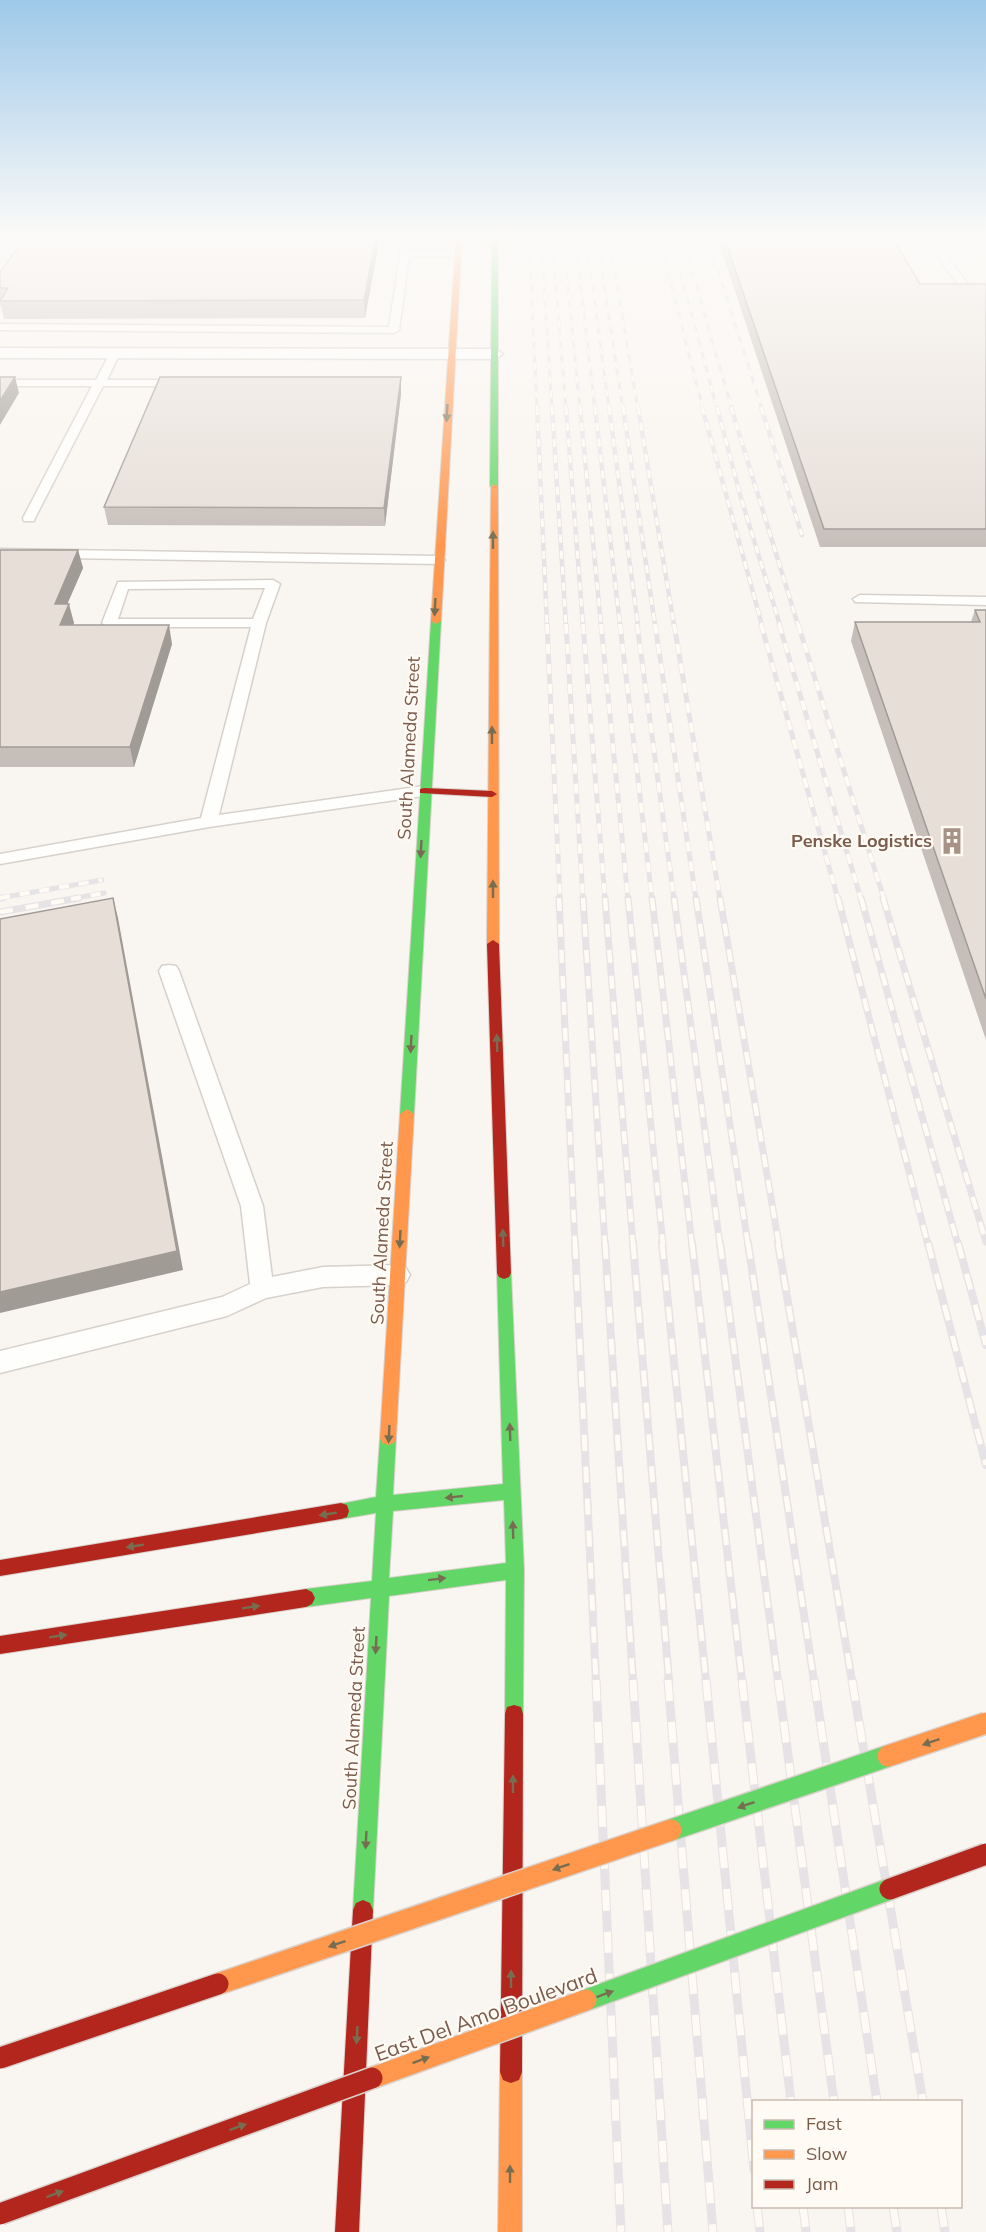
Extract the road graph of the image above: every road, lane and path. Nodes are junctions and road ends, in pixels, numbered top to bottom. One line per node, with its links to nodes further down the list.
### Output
1 (451, 341): 5 (main road, South Alameda Street)
2 (494, 341): 6 (main road)
3 (0, 353): 4 (street)
4 (115, 353): 5 (street); 9 (lane)
5 (450, 354): 6 (street); 12 (main road, South Alameda Street, one-way to 12)
6 (495, 354): 17 (main road, one-way to 6)
7 (0, 382): 9 (lane)
8 (194, 383): 9 (lane)
9 (99, 384): 10 (lane)
10 (29, 518)
11 (0, 553): 12 (lane)
12 (438, 560): 16 (main road, South Alameda Street, one-way to 16)
13 (860, 599): 14 (lane)
14 (986, 601)
15 (259, 623): 15 (lane); 18 (lane)
16 (424, 791): 17 (main road); 18 (lane); 21 (main road, South Alameda Street, one-way to 21)
17 (492, 794): 24 (main road, one-way to 17)
18 (209, 822): 19 (lane)
19 (0, 859)
20 (169, 971): 22 (lane)
21 (398, 1275): 22 (lane); 25 (main road, South Alameda Street, one-way to 25)
22 (262, 1289): 23 (lane)
23 (0, 1362)
24 (512, 1491): 25 (main road, one-way to 25); 27 (main road, one-way to 24)
25 (385, 1504): 26 (main road, one-way to 26); 28 (main road, South Alameda Street)
26 (0, 1568)
27 (515, 1570): 28 (main road, one-way to 27); 35 (main road, one-way to 27)
28 (379, 1587): 29 (main road, one-way to 28); 34 (main road, South Alameda Street, one-way to 34)
29 (0, 1645)
30 (986, 1723): 32 (main road, one-way to 32, bridge)
31 (986, 1854): 33 (main road, East Del Amo Boulevard, one-way to 31, bridge)
32 (0, 2058)
33 (0, 2214)
34 (347, 2232)
35 (510, 2232)

